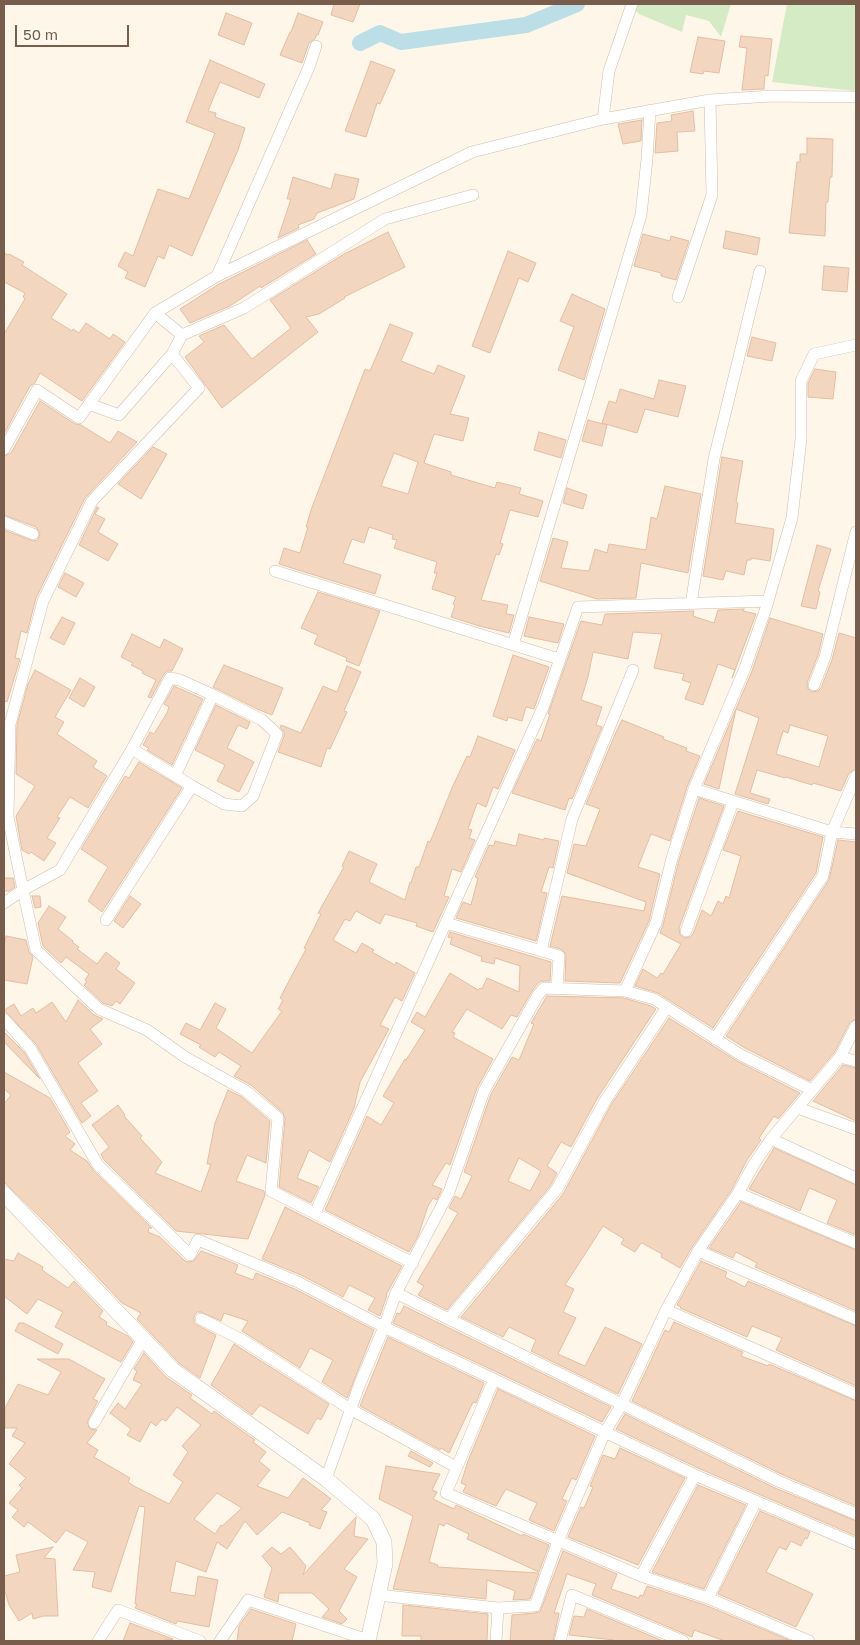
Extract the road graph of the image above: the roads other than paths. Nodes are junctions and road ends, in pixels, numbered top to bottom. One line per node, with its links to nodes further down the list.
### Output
1 (632, 4): 6 (street)
2 (316, 46): 9 (street)
3 (856, 97): 4 (street)
4 (710, 100): 5 (street); 10 (street)
5 (650, 110): 6 (street); 23 (street)
6 (603, 119): 9 (street)
7 (473, 195): 12 (street)
8 (760, 272): 22 (street)
9 (217, 276): 11 (street)
10 (678, 297)
11 (155, 313): 12 (street); 15 (street)
12 (182, 335): 14 (street)
13 (856, 345): 21 (street)
14 (172, 354): 15 (street); 36 (street)
15 (89, 404): 16 (street)
16 (4, 449)
17 (4, 522): 19 (street)
18 (856, 532): 26 (street)
19 (33, 534)
20 (275, 570): 23 (street)
21 (768, 601): 22 (street); 32 (street)
22 (691, 604): 24 (street)
23 (514, 645): 24 (street)
24 (559, 659): 39 (street)
25 (633, 670): 41 (street)
26 (814, 685)
27 (213, 695): 28 (street); 29 (street); 31 (street)
28 (132, 749): 29 (street); 36 (street)
29 (175, 776): 31 (street)
30 (856, 776): 34 (street)
31 (192, 786): 38 (street)
32 (694, 789): 33 (street); 43 (street)
33 (733, 802): 34 (street); 40 (street)
34 (832, 832): 35 (street); 47 (street)
35 (856, 834)
36 (23, 890): 37 (street); 57 (street)
37 (4, 903)
38 (106, 920)
39 (446, 922): 41 (street); 57 (street)
40 (686, 931)
41 (541, 951): 42 (street)
42 (557, 988): 43 (street); 60 (street)
43 (625, 991): 44 (street)
44 (667, 1008): 47 (street); 64 (street)
45 (4, 1019): 66 (street)
46 (856, 1026): 48 (street)
47 (715, 1039): 50 (street)
48 (840, 1057): 49 (street); 50 (street)
49 (856, 1061)
50 (812, 1090): 51 (street)
51 (798, 1108): 52 (street); 53 (street)
52 (856, 1129)
53 (772, 1139): 54 (street); 55 (street)
54 (856, 1178)
55 (738, 1193): 58 (street); 59 (street)
56 (4, 1194): 67 (street)
57 (315, 1213): 60 (street)
58 (856, 1243)
59 (698, 1251): 62 (street); 65 (street)
60 (413, 1263): 61 (street)
61 (396, 1293): 64 (street); 66 (street)
62 (666, 1310): 69 (street); 70 (street)
63 (201, 1319): 71 (street)
64 (449, 1319): 70 (street)
65 (856, 1319)
66 (384, 1327): 68 (street); 71 (street)
67 (143, 1339): 72 (street); 76 (street)
68 (494, 1379): 73 (street); 74 (street)
69 (856, 1394)
70 (622, 1404): 73 (street); 78 (street)
71 (350, 1409): 74 (street); 76 (street)
72 (94, 1423)
73 (605, 1432): 75 (street); 79 (street)
74 (456, 1466): 79 (street)
75 (695, 1475): 77 (street); 81 (street)
76 (326, 1479): 82 (street)
77 (756, 1500): 80 (street); 83 (street)
78 (856, 1514)
79 (558, 1541): 81 (street); 84 (street)
80 (856, 1544)
81 (641, 1576): 83 (street)
82 (378, 1595): 84 (street); 88 (street)
83 (708, 1598): 92 (street)
84 (498, 1608): 89 (street)
85 (98, 1641): 86 (street)
86 (200, 1641)
87 (220, 1641): 88 (street)
88 (368, 1641)
89 (496, 1641)
90 (560, 1641): 91 (street)
91 (683, 1641)
92 (809, 1641)

